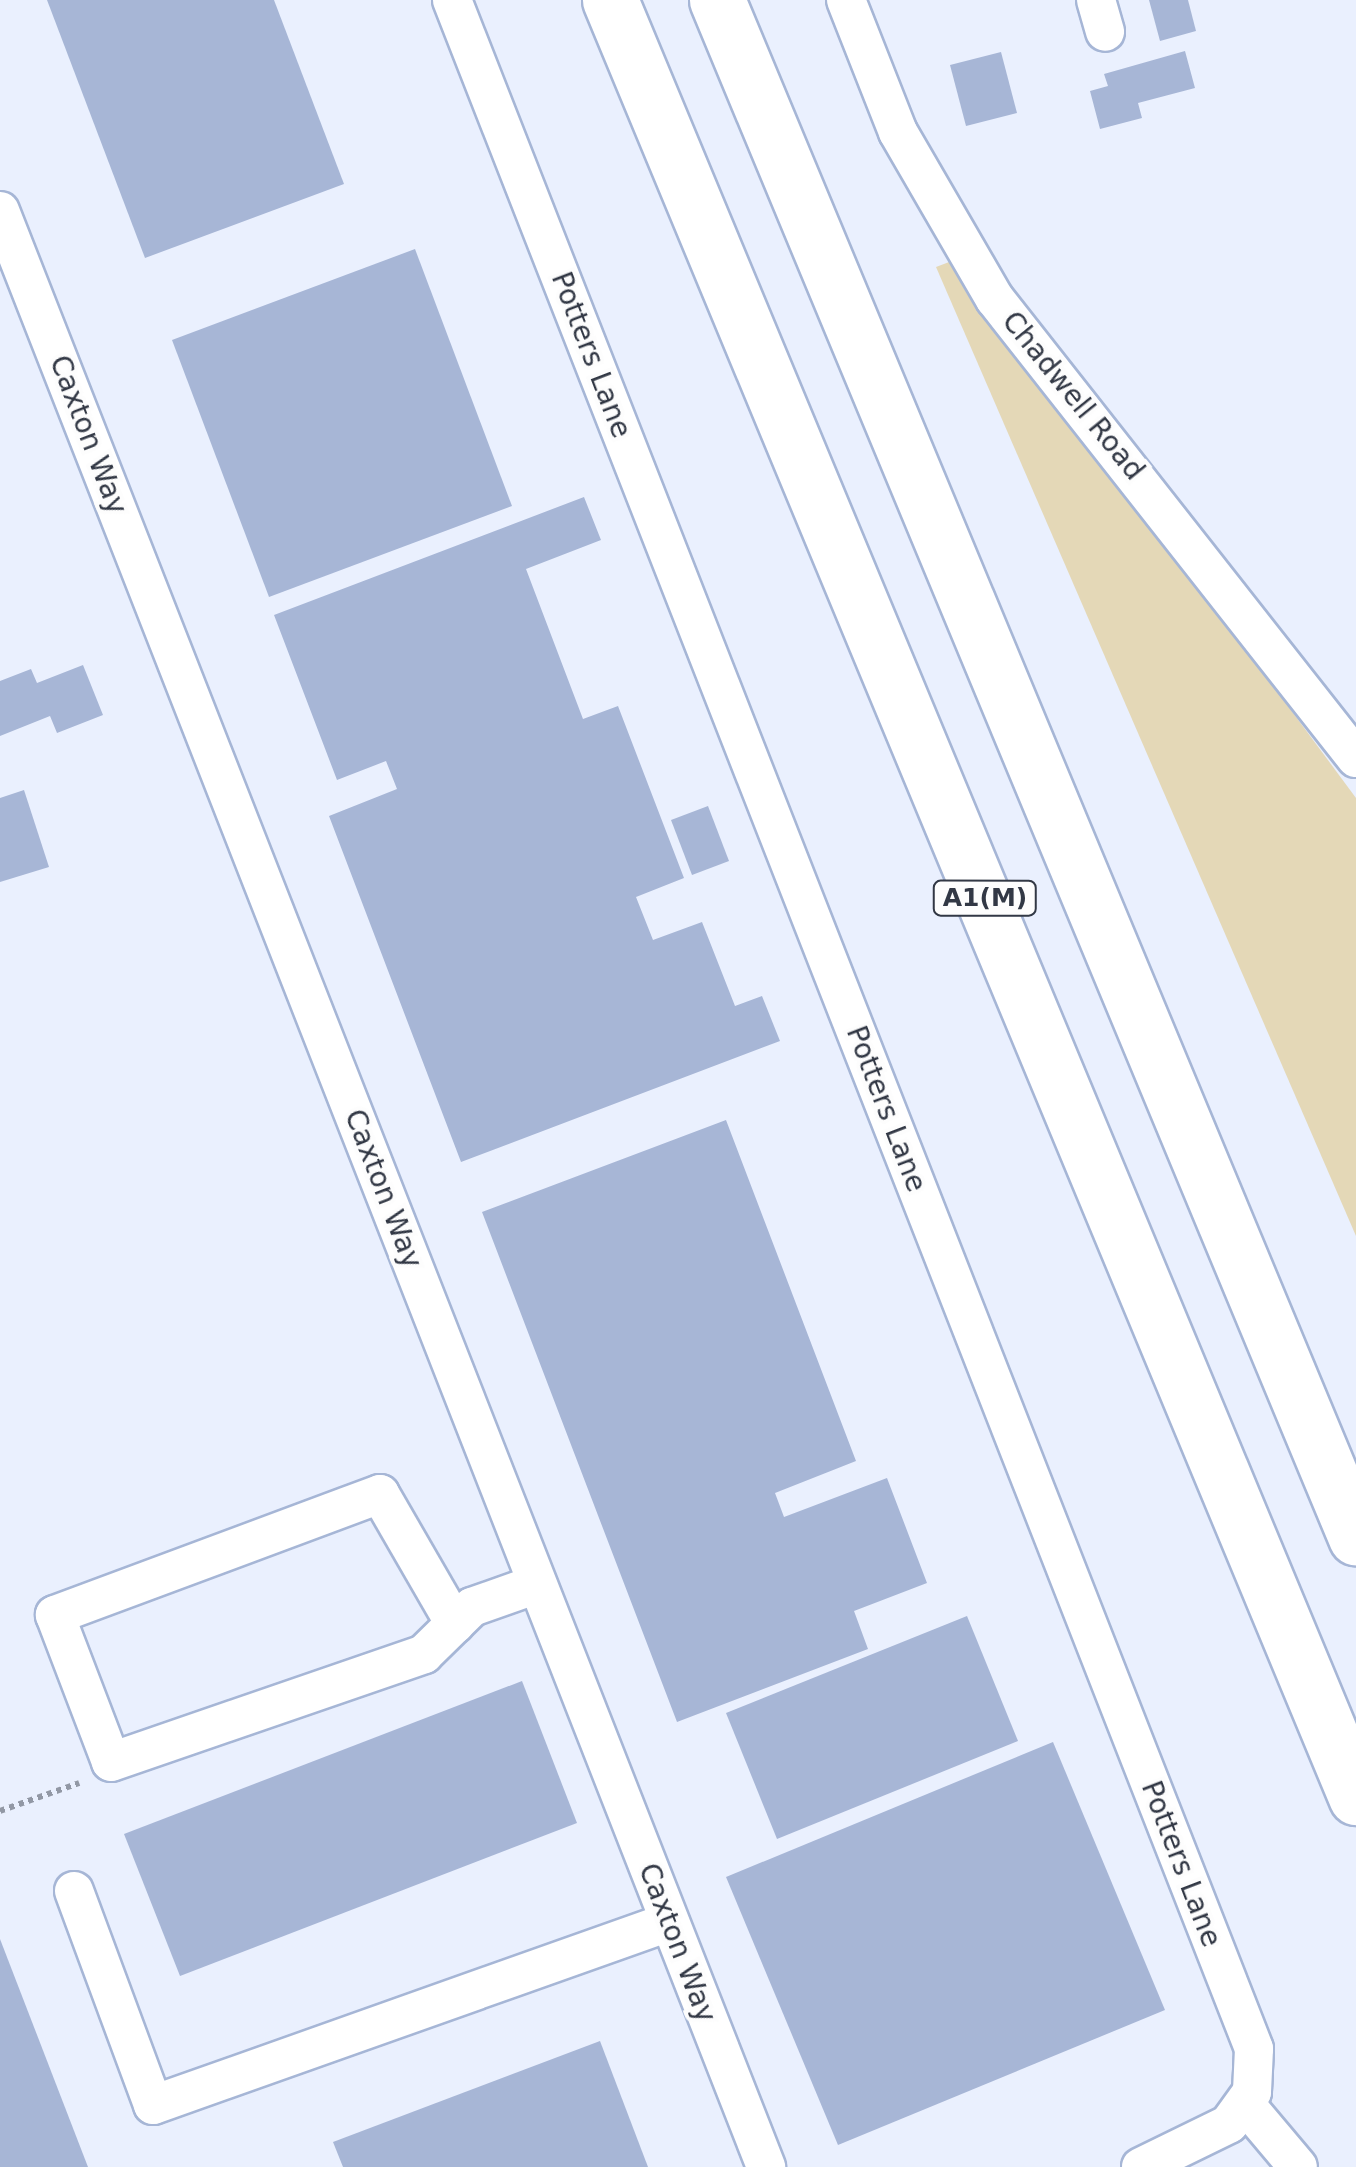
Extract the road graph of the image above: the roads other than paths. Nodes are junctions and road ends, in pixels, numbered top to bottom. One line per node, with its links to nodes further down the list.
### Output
1 (452, 0): 13 (street, Potters Lane)
2 (610, 0): 10 (highway, A1(M))
3 (718, 0): 7 (highway)
4 (846, 0): 6 (street, Chadwell Road)
5 (0, 211): 8 (street, Caxton Way)
6 (1356, 758)
7 (1356, 1537)
8 (537, 1584): 9 (street); 12 (street, Caxton Way)
9 (454, 1624): 9 (street)
10 (1356, 1797)
11 (74, 1890): 12 (street)
12 (669, 1922): 14 (street, Caxton Way)
13 (1245, 2104): 15 (street); 16 (street)
14 (766, 2167)
15 (1141, 2167)
16 (1298, 2167)

